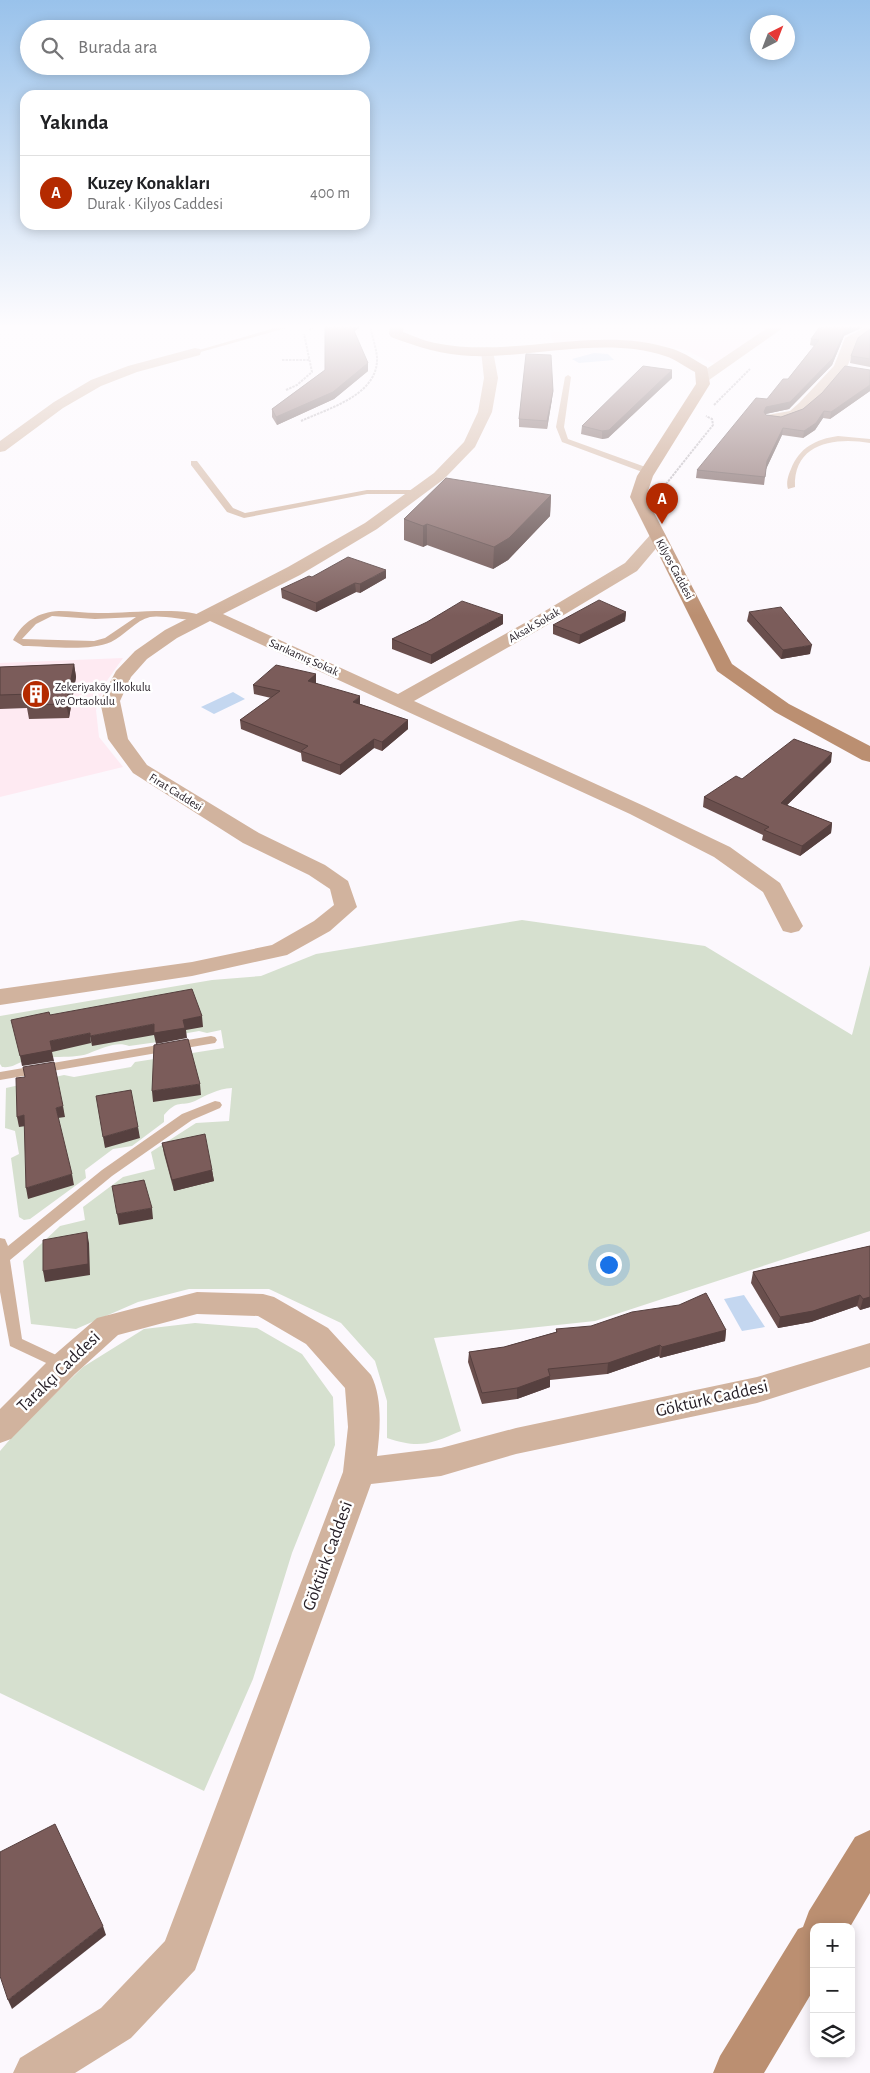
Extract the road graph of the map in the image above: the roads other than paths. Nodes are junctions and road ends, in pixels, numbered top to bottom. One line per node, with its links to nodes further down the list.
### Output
1 (37, 422): 6 (street)
2 (481, 422): 10 (street, Fırat Caddesi)
3 (561, 422): 8 (lane)
4 (679, 422): 8 (street)
5 (870, 441): 9 (lane)
6 (0, 448)
7 (194, 463): 10 (lane)
8 (648, 471): 11 (street, Kilyos Caddesi)
9 (791, 487)
10 (417, 492): 13 (street, Fırat Caddesi)
11 (658, 536): 14 (street, Aksak Sokak); 15 (street, Kilyos Caddesi)
12 (147, 614): 12 (lane); 13 (lane)
13 (206, 616): 14 (street, Sarıkamış Sokak); 17 (street, Fırat Caddesi)
14 (399, 701): 16 (street, Sarıkamış Sokak)
15 (870, 755)
16 (791, 926)
17 (0, 997)
18 (211, 1040): 19 (lane)
19 (0, 1076)
20 (216, 1105): 22 (lane)
21 (0, 1243): 22 (lane)
22 (2, 1258): 24 (lane)
23 (870, 1355): 26 (street, Göktürk Caddesi)
24 (64, 1365): 25 (street, Tarakçı Caddesi); 26 (street, Tarakçı Caddesi)
25 (0, 1430)
26 (358, 1472): 30 (street, Göktürk Caddesi)
27 (870, 1852): 28 (street)
28 (827, 1923)
29 (810, 1952): 31 (street)
30 (34, 2073)
31 (737, 2073)

